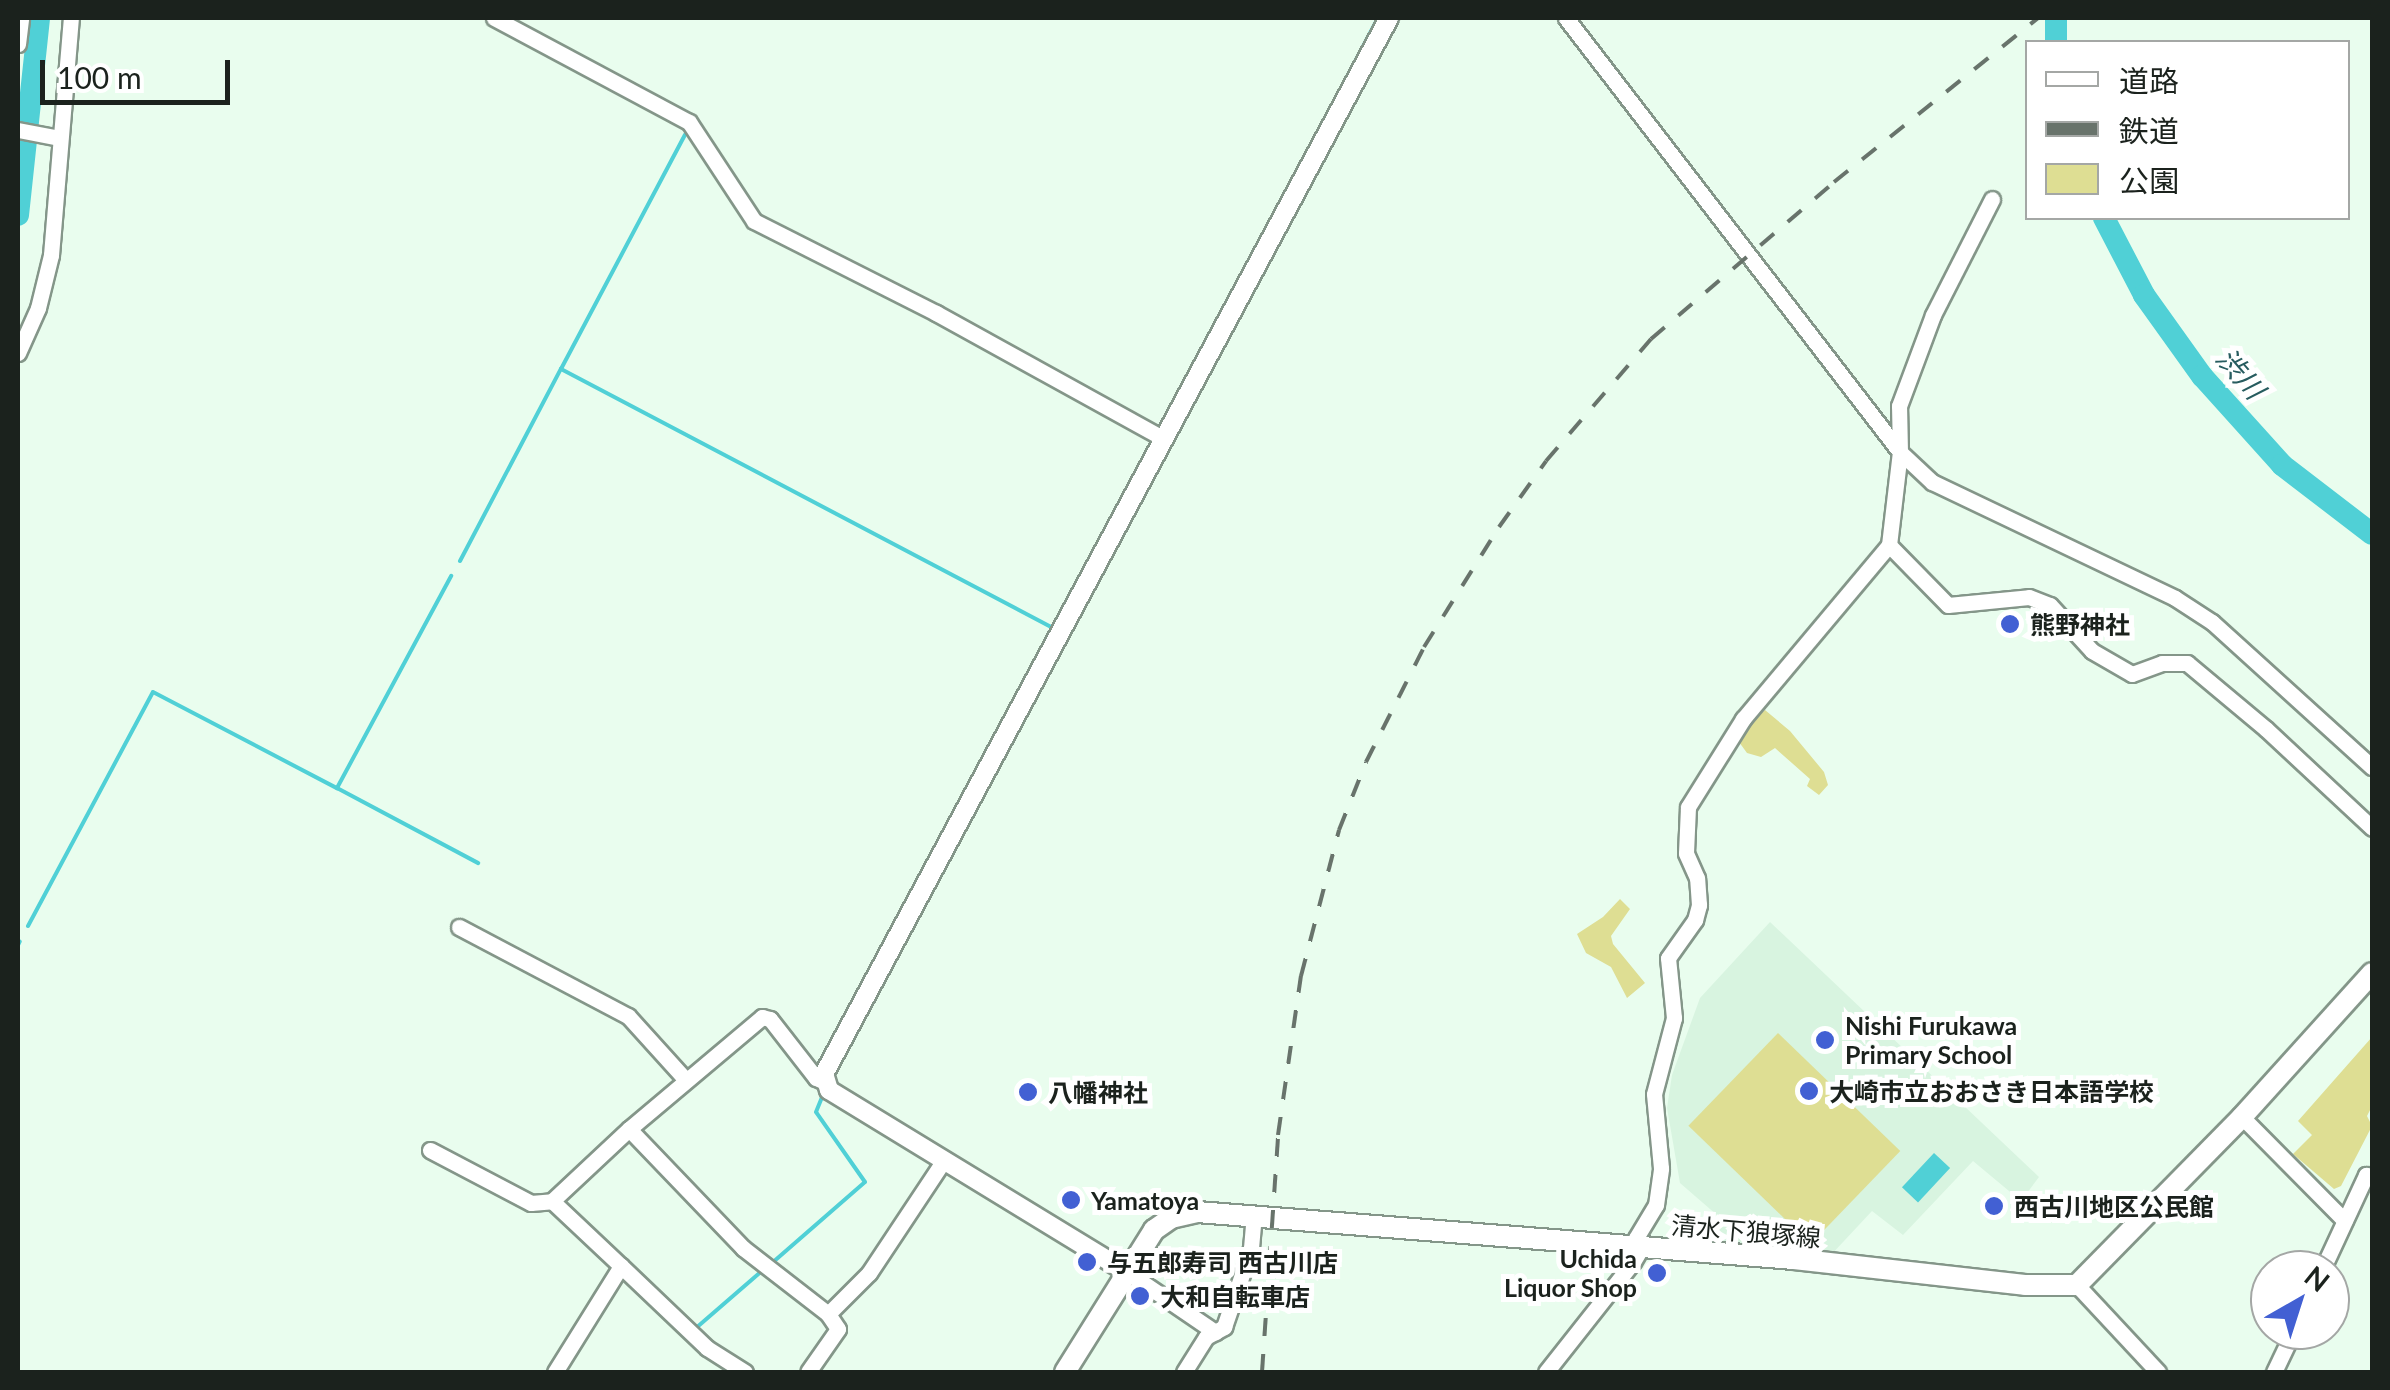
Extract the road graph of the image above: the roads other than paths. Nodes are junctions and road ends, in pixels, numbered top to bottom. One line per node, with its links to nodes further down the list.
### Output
1 (20, 18): 6 (street)
2 (71, 18): 8 (street)
3 (494, 18): 11 (street)
4 (1389, 18): 11 (street)
5 (1566, 18): 12 (street)
6 (18, 44)
7 (18, 130): 8 (street)
8 (57, 137): 10 (street)
9 (1992, 199): 12 (street)
10 (18, 353)
11 (1164, 439): 19 (street)
12 (1900, 452): 13 (street); 14 (street)
13 (1888, 545): 15 (street); 28 (street)
14 (2372, 767)
15 (2372, 828)
16 (459, 927): 18 (street)
17 (2372, 973): 20 (main road)
18 (685, 1079): 19 (street); 21 (street)
19 (826, 1082): 23 (street)
20 (2242, 1117): 27 (street); 32 (main road)
21 (629, 1128): 25 (street); 33 (street)
22 (430, 1150): 25 (street)
23 (944, 1160): 31 (street); 33 (street)
24 (2372, 1178): 27 (street)
25 (552, 1201): 30 (street)
26 (1254, 1216): 28 (main road, 清水下狼塚線); 31 (main road, 清水下狼塚線); 34 (street)
27 (2345, 1222): 29 (street)
28 (1641, 1248): 32 (main road, 清水下狼塚線); 40 (street)
29 (2332, 1250)
30 (621, 1266): 35 (street); 36 (street)
31 (1127, 1272): 34 (street); 38 (main road, 清水下狼塚線)
32 (2077, 1285): 41 (street)
33 (828, 1314): 37 (street)
34 (1215, 1332): 39 (street)
35 (555, 1372)
36 (744, 1372)
37 (808, 1372)
38 (1066, 1372)
39 (1184, 1372)
40 (1546, 1372)
41 (2158, 1372)

